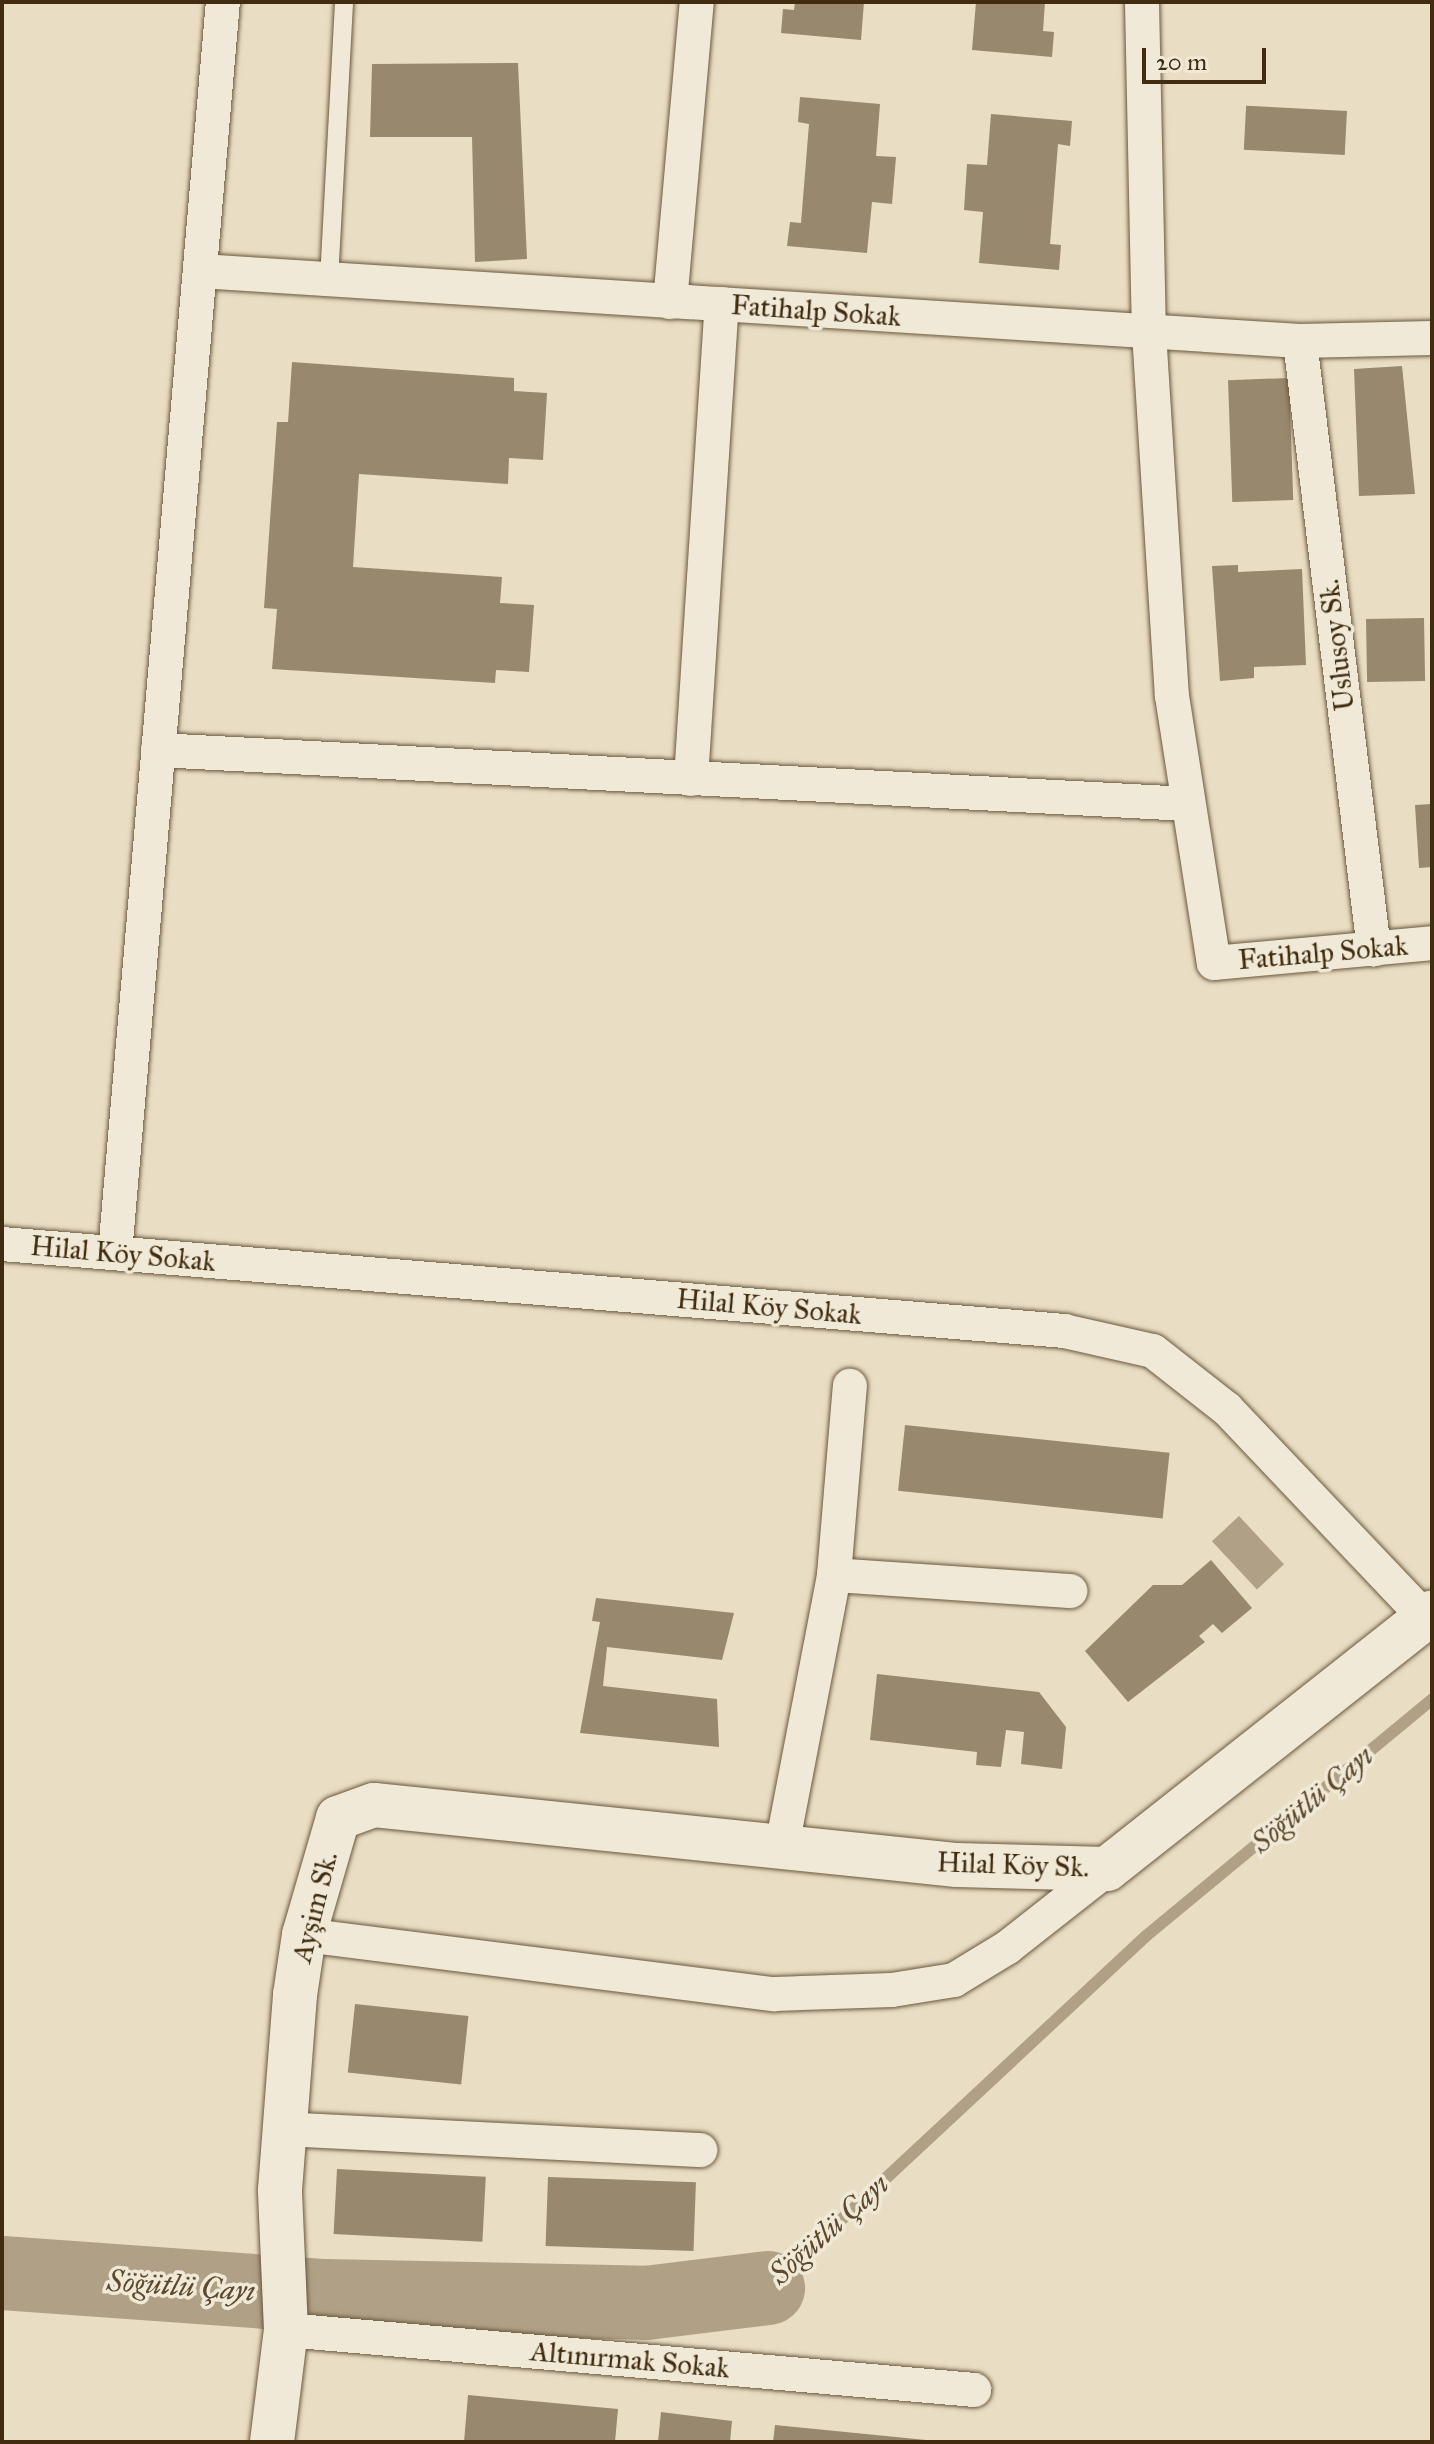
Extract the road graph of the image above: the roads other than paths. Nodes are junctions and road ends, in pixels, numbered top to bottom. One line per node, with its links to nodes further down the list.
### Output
1 (223, 2): 5 (street)
2 (344, 2): 6 (lane)
3 (697, 2): 7 (street)
4 (1142, 2): 9 (street)
5 (200, 271): 6 (street, Fatihalp Sokak); 12 (street)
6 (329, 280): 7 (street, Fatihalp Sokak)
7 (670, 302): 8 (street, Fatihalp Sokak)
8 (722, 304): 9 (street, Fatihalp Sokak); 13 (street)
9 (1149, 332): 11 (street, Fatihalp Sokak); 14 (street)
10 (1432, 338): 11 (street, Fatihalp Sokak)
11 (1300, 341): 16 (street, Uslusoy Sk.)
12 (158, 750): 13 (street); 18 (street)
13 (691, 779): 14 (street)
14 (1187, 804): 16 (street, Fatihalp Sokak)
15 (1432, 943): 16 (street, Fatihalp Sokak)
16 (1374, 950)
17 (2, 1244): 18 (street, Hilal Köy Sokak)
18 (115, 1253): 22 (street, Hilal Köy Sokak)
19 (850, 1386): 20 (street)
20 (834, 1575): 21 (street); 23 (street)
21 (1070, 1591)
22 (1429, 1615): 24 (street, Hilal Köy Sk.)
23 (782, 1846): 24 (street, Hilal Köy Sk.); 25 (street, Ayşim Sk.)
24 (1107, 1869): 25 (street)
25 (304, 1935): 26 (street, Ayşim Sk.)
26 (282, 2129): 27 (street); 28 (street, Ayşim Sk.)
27 (700, 2150)
28 (286, 2330): 29 (street, Altınırmak Sokak); 30 (street, Ayşim Sk.)
29 (974, 2390)
30 (272, 2442)

